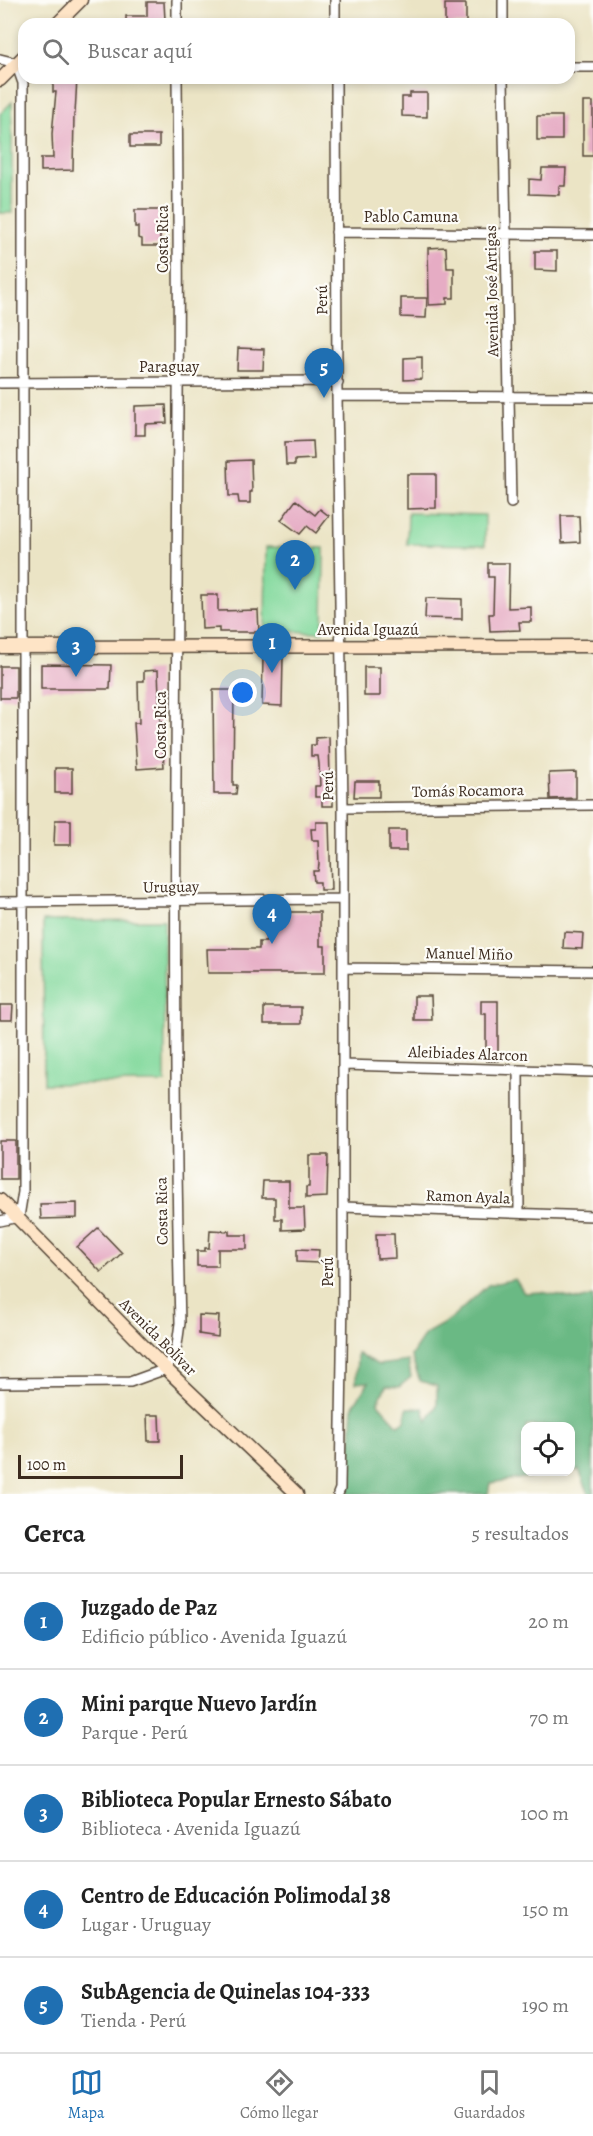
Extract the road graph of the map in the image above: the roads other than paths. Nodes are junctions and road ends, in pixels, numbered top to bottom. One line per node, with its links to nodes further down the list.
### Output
1 (81, 0): 5 (main road)
2 (177, 0): 6 (street)
3 (335, 0): 7 (street)
4 (503, 0): 8 (street)
5 (63, 18)
6 (177, 18)
7 (335, 18)
8 (503, 18)
9 (0, 59): 10 (street)
10 (18, 59)
11 (18, 61): 14 (main road)
12 (575, 67): 13 (street)
13 (593, 67)
14 (0, 80)
15 (23, 84): 22 (street)
16 (177, 84): 23 (street, Costa Rica)
17 (336, 84): 19 (street, Perú)
18 (503, 84): 20 (street, Avenida José Artigas)
19 (336, 232): 20 (street, Pablo Camuna); 25 (street, Perú)
20 (506, 232): 21 (street, Pablo Camuna); 27 (street, Avenida José Artigas)
21 (593, 235)
22 (23, 382): 23 (street, Paraguay); 24 (street, Paraguay); 33 (street)
23 (178, 382): 25 (street, Paraguay); 30 (street, Costa Rica)
24 (0, 383)
25 (338, 383): 26 (street, Perú)
26 (337, 396): 27 (street); 34 (street, Perú)
27 (509, 396): 28 (street); 29 (street, Avenida José Artigas)
28 (593, 397)
29 (511, 503)
30 (176, 646): 33 (main road, Avenida Iguazú); 34 (main road, Avenida Iguazú); 40 (street, Costa Rica)
31 (593, 646): 34 (main road, Avenida Iguazú)
32 (0, 647): 33 (main road, Avenida Iguazú)
33 (24, 647): 39 (street)
34 (341, 647): 36 (street, Perú)
35 (593, 805): 36 (street, Tomás Rocamora)
36 (343, 808): 37 (street, Perú)
37 (343, 899): 40 (street, Uruguay); 41 (street, Perú)
38 (0, 902): 39 (street, Uruguay)
39 (23, 902): 40 (street, Uruguay); 50 (street)
40 (176, 902): 52 (street, Costa Rica)
41 (344, 968): 42 (street, Manuel Miño); 43 (street, Perú)
42 (593, 971)
43 (343, 1065): 44 (street, Aleibiades Alarcon); 47 (street, Perú)
44 (518, 1070): 45 (street, Aleibiades Alarcon); 48 (street)
45 (593, 1072)
46 (0, 1200): 50 (main road, Avenida Bolívar)
47 (343, 1208): 48 (street, Ramon Ayala); 55 (street, Perú)
48 (519, 1214): 49 (street, Ramon Ayala)
49 (593, 1216)
50 (19, 1217): 51 (street); 52 (main road, Avenida Bolívar)
51 (0, 1221)
52 (166, 1369): 53 (street); 54 (main road, Avenida Bolívar)
53 (0, 1383)
54 (297, 1494)
55 (339, 1494)

